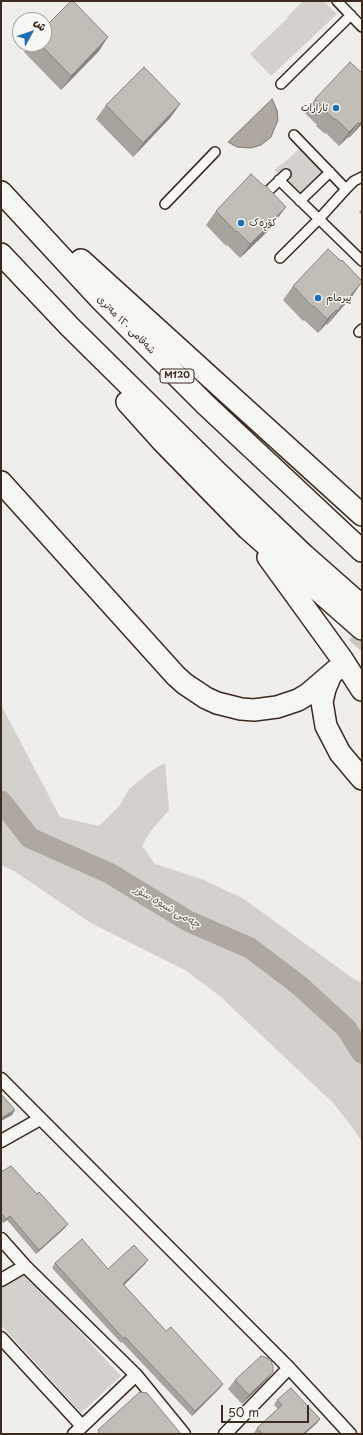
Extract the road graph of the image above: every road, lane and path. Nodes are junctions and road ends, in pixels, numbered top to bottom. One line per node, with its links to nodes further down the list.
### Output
1 (350, 1): 2 (street)
2 (340, 4): 3 (street)
3 (351, 15): 4 (street); 5 (street)
4 (362, 27)
5 (281, 84)
6 (294, 135): 8 (street)
7 (215, 152): 15 (street)
8 (330, 172): 11 (street); 14 (street)
9 (362, 177): 11 (street)
10 (1, 187): 24 (highway)
11 (346, 189): 16 (street)
12 (1, 192): 26 (highway, شەقامی ١٢٠ مەتری / M120)
13 (263, 196): 14 (street)
14 (300, 201): 16 (street)
15 (165, 204)
16 (319, 219): 18 (street); 19 (street)
17 (1, 254): 21 (highway)
18 (280, 258)
19 (362, 260)
20 (1, 264): 21 (highway)
21 (25, 280): 22 (highway)
22 (70, 327): 25 (highway); 27 (highway)
23 (1, 482): 30 (highway)
24 (361, 513)
25 (248, 529): 28 (highway); 29 (highway)
26 (362, 551)
27 (362, 606)
28 (362, 629)
29 (362, 690)
30 (362, 779)
31 (1, 1079): 32 (street)
32 (40, 1119): 33 (street); 38 (street)
33 (1, 1141)
34 (1, 1239): 35 (street)
35 (26, 1266): 36 (street); 39 (street)
36 (1, 1280)
37 (1, 1338): 40 (street)
38 (289, 1368): 42 (street); 43 (street)
39 (136, 1375): 40 (street); 41 (street)
40 (78, 1430)
41 (184, 1434)
42 (225, 1434)
43 (350, 1434)

